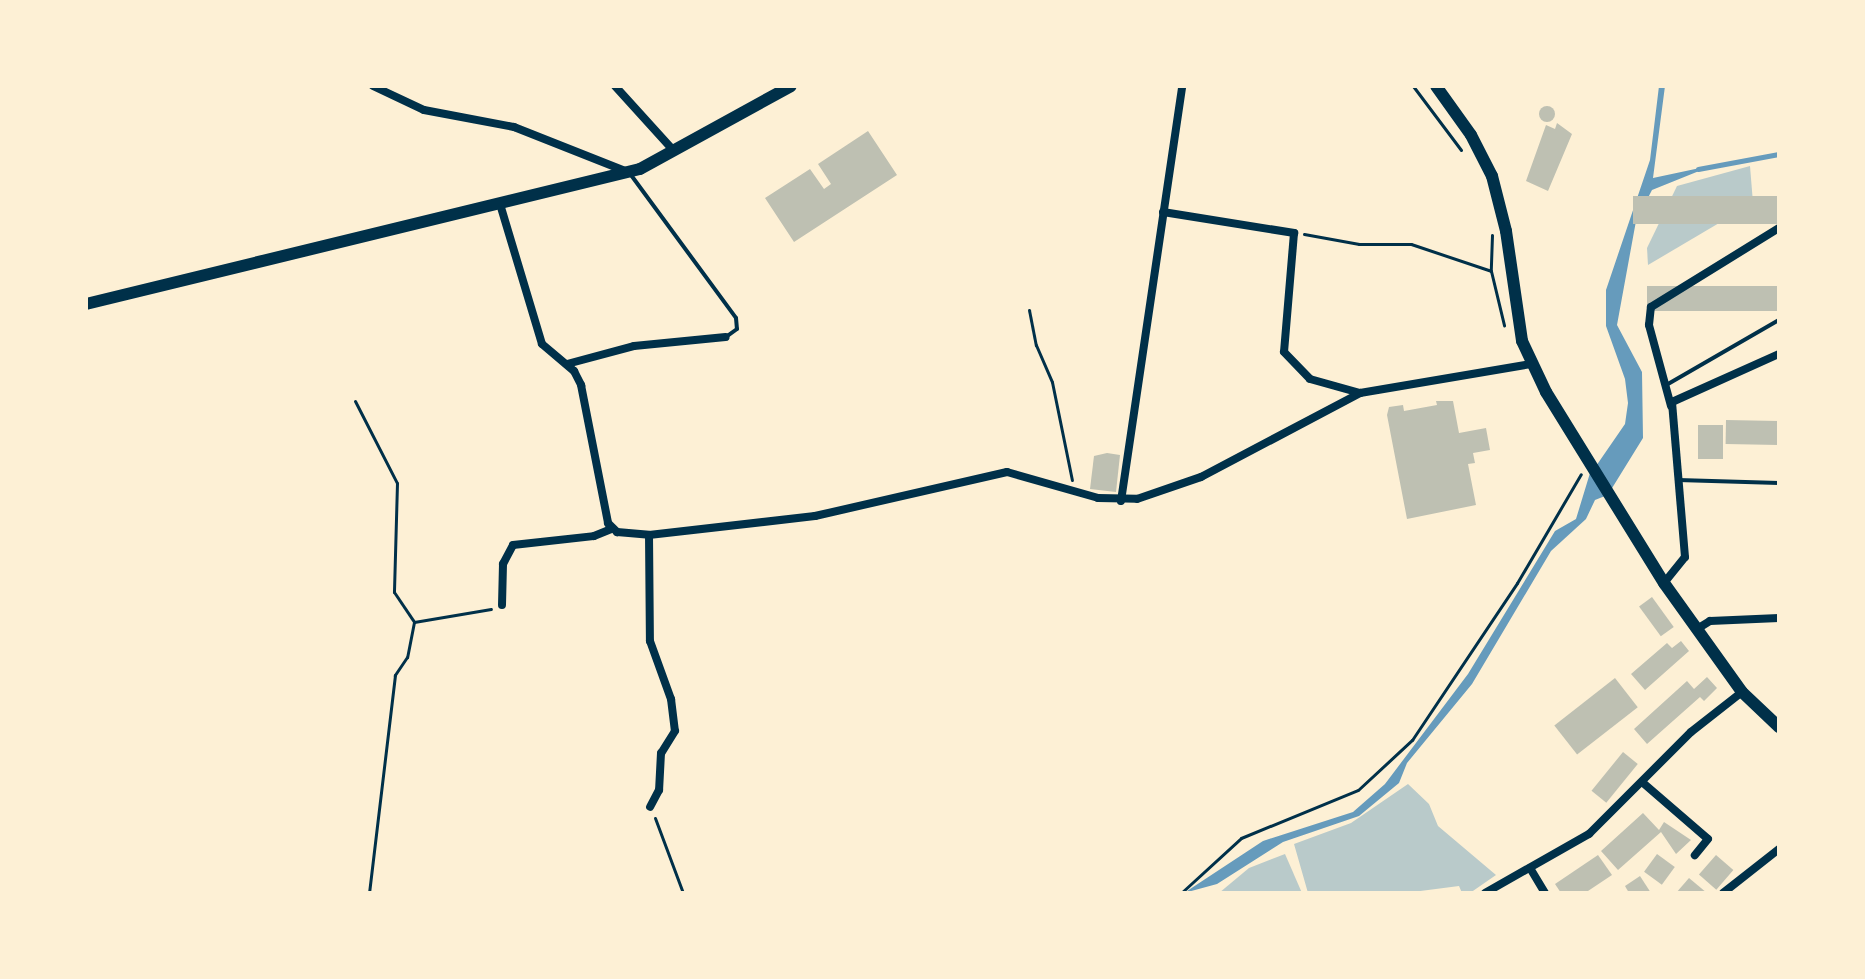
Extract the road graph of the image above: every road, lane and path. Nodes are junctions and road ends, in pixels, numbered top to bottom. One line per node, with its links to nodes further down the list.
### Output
1 (373, 86): 9 (street)
2 (615, 86): 7 (street)
3 (791, 86): 7 (main road)
4 (1182, 86): 11 (street)
5 (1413, 86): 8 (path)
6 (1436, 86): 23 (main road)
7 (673, 150): 9 (main road)
8 (1463, 153)
9 (629, 173): 10 (main road); 20 (lane)
10 (500, 204): 16 (main road); 22 (street)
11 (1163, 212): 14 (street); 32 (street)
12 (1779, 228): 24 (street)
13 (1492, 231): 15 (path)
14 (1294, 233): 15 (path); 25 (street)
15 (1491, 271): 19 (path)
16 (86, 304)
17 (1029, 310): 31 (path)
18 (1779, 320): 24 (lane)
19 (1505, 327)
20 (726, 337): 22 (street)
21 (1779, 354): 27 (street)
22 (567, 364): 33 (street)
23 (1531, 364): 25 (street); 28 (main road)
24 (1668, 384): 27 (street)
25 (1360, 393): 32 (street)
26 (355, 401): 38 (path)
27 (1671, 406): 29 (street)
28 (1588, 465): 35 (main road); 49 (path)
29 (1678, 480): 30 (lane); 35 (street)
30 (1779, 483)
31 (1073, 489): 32 (street); 34 (street)
32 (1121, 501)
33 (611, 529): 34 (street); 36 (street)
34 (649, 535): 43 (street)
35 (1664, 583): 39 (main road)
36 (502, 605): 38 (path)
37 (1779, 618): 39 (street)
38 (414, 622): 47 (path)
39 (1697, 629): 40 (main road)
40 (1742, 692): 41 (main road); 42 (street)
41 (1779, 727)
42 (1642, 782): 45 (street); 46 (street)
43 (650, 807): 48 (path)
44 (1779, 849): 52 (street)
45 (1695, 855)
46 (1530, 868): 50 (street); 51 (street)
47 (369, 893)
48 (683, 893)
49 (1181, 893)
50 (1485, 893)
51 (1545, 893)
52 (1723, 893)

